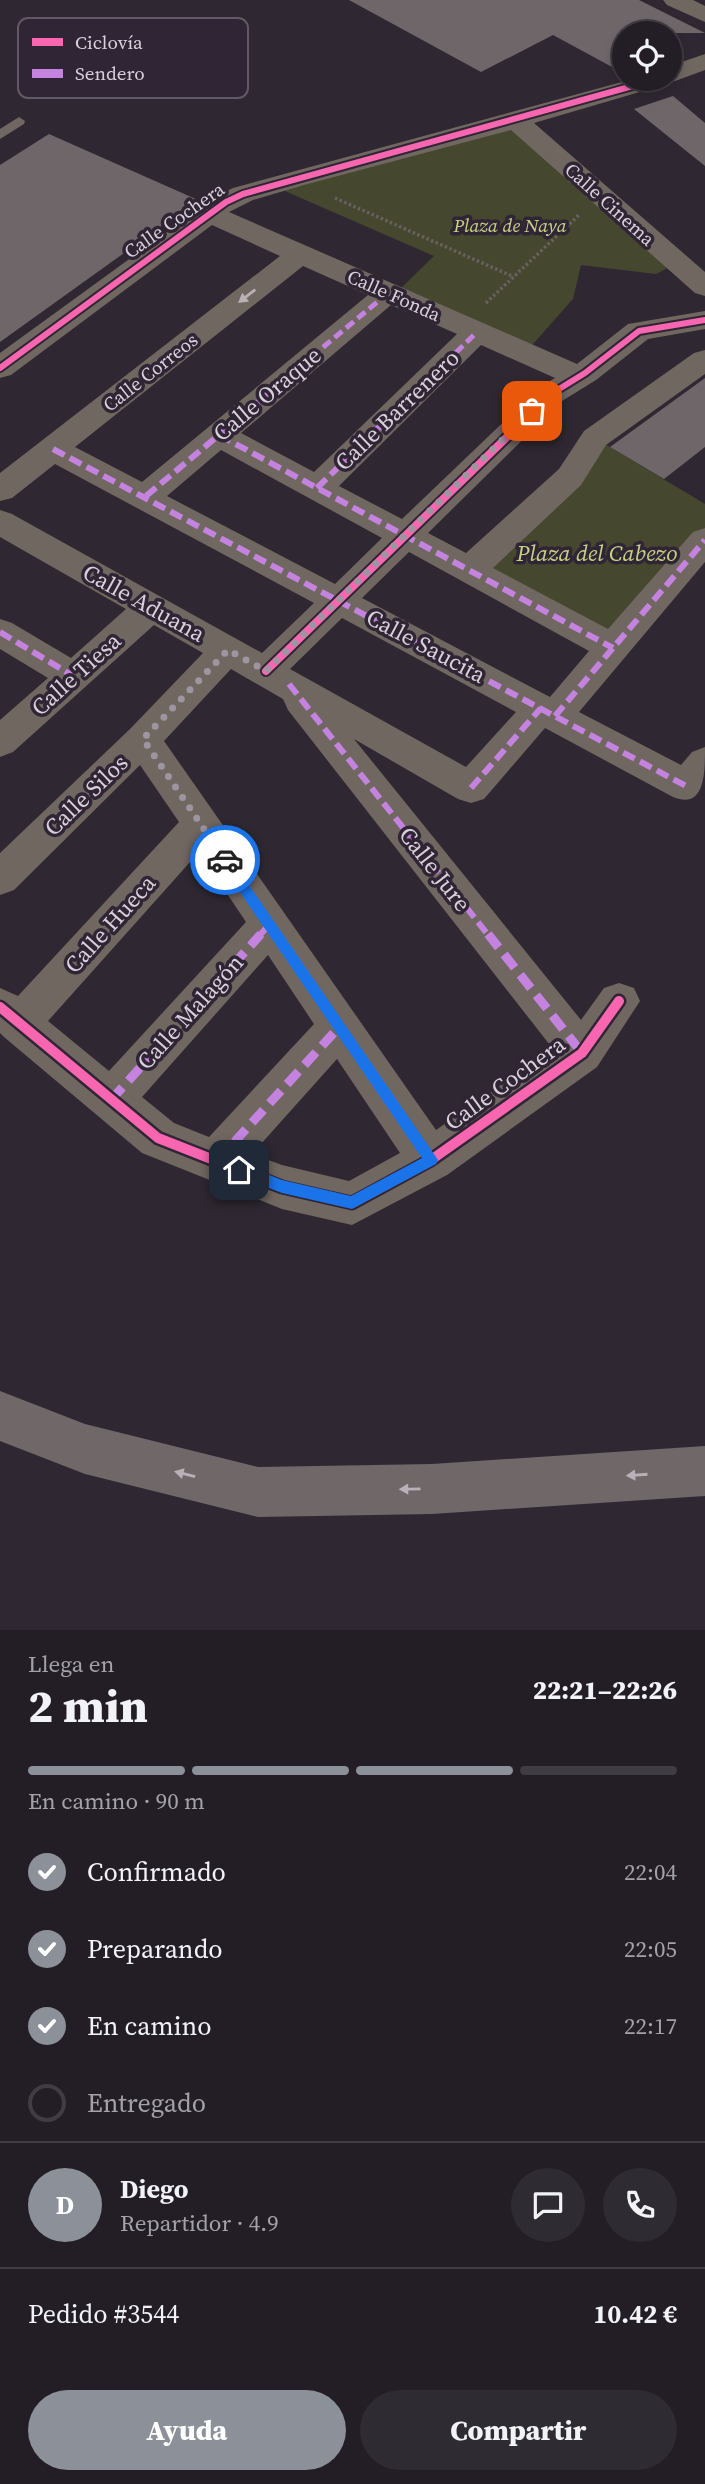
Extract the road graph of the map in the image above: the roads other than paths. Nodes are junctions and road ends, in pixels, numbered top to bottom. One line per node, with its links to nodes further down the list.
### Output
1 (675, 0): 2 (street)
2 (705, 15)
3 (705, 61): 4 (street)
4 (682, 70)
5 (621, 91): 6 (street, Calle Cochera)
6 (515, 120): 9 (street, Calle Cochera); 11 (street, Calle Cinema)
7 (19, 121): 8 (lane)
8 (0, 135)
9 (210, 214): 10 (street, Calle Fonda); 16 (street, Calle Cochera)
10 (300, 254): 12 (street, Calle Fonda); 19 (street, Calle Correos, one-way to 19)
11 (705, 287)
12 (388, 293): 14 (street, Calle Fonda); 18 (street, Calle Oraque)
13 (705, 320): 17 (street)
14 (470, 329): 17 (street, Calle Fonda); 20 (street, Calle Barrenero)
15 (705, 360): 26 (street)
16 (0, 368)
17 (579, 377): 24 (street)
18 (219, 435): 20 (street); 22 (street, Calle Oraque)
19 (54, 449): 21 (street, Calle Correos); 22 (street, Calle Saucita)
20 (317, 488): 24 (street)
21 (0, 491)
22 (146, 496): 27 (street, Calle Saucita)
23 (0, 522): 28 (street, Calle Aduana)
24 (404, 535): 26 (street); 27 (street)
25 (705, 540): 30 (street)
26 (469, 570): 30 (street)
27 (339, 600): 33 (street); 34 (street, Calle Saucita)
28 (151, 607): 31 (street, Calle Aduana); 32 (street, Calle Tiesa)
29 (0, 632): 32 (street)
30 (613, 648): 34 (street)
31 (228, 650): 33 (street, Calle Aduana); 35 (street, Calle Silos)
32 (74, 676): 36 (street, Calle Tiesa)
33 (277, 678): 34 (street, Calle Aduana); 44 (street, Calle Jure)
34 (548, 712): 37 (street, Calle Saucita)
35 (143, 739): 38 (street); 39 (street, Calle Silos)
36 (0, 743)
37 (695, 774)
38 (200, 824): 40 (street); 42 (street, Calle Hueca)
39 (0, 878)
40 (270, 925): 43 (street); 45 (street, Calle Malagón)
41 (619, 1001): 44 (street, Calle Cochera)
42 (9, 1016): 45 (street, Calle Cochera)
43 (340, 1026): 46 (street); 47 (street)
44 (582, 1053): 46 (street, Calle Cochera)
45 (111, 1100): 47 (street, Calle Cochera)
46 (432, 1160): 47 (street, Calle Cochera)
47 (217, 1161)
48 (0, 1416): 49 (highway, one-way to 48)
49 (705, 1471)

